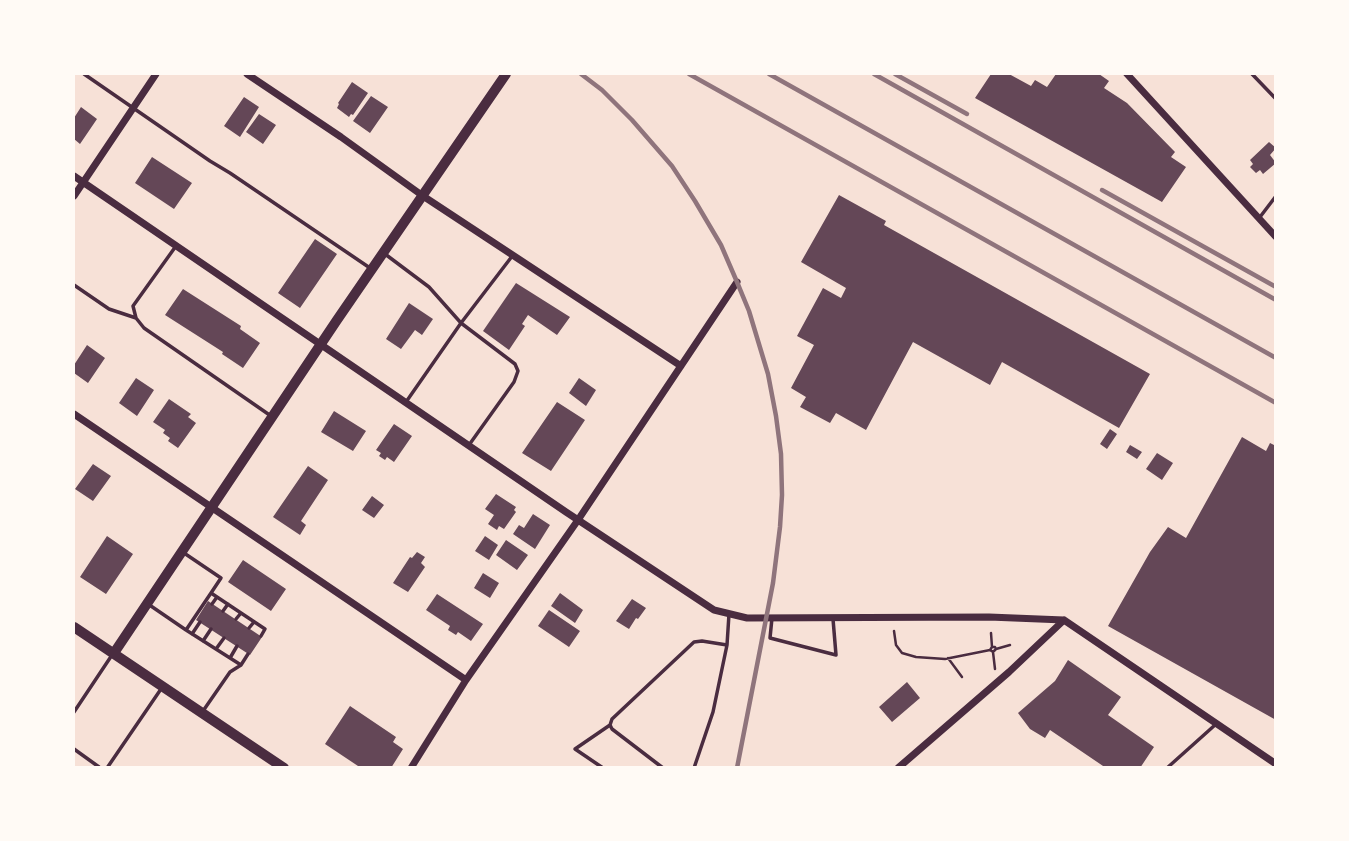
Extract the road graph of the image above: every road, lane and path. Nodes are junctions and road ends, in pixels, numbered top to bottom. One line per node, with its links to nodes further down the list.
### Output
1 (84, 74): 8 (lane)
2 (156, 74): 8 (street)
3 (247, 74): 12 (street)
4 (506, 74): 12 (main road)
5 (1126, 74): 14 (street)
6 (1252, 74): 7 (lane)
7 (1276, 99)
8 (133, 108): 10 (street); 19 (lane)
9 (74, 176): 10 (street)
10 (83, 183): 11 (street); 16 (street)
11 (74, 196)
12 (423, 196): 17 (main road); 18 (street)
13 (1276, 196): 14 (lane)
14 (1258, 219): 15 (street)
15 (1276, 237)
16 (176, 246): 22 (lane); 24 (street)
17 (383, 252): 19 (main road); 23 (lane)
18 (513, 255): 23 (lane); 25 (street)
19 (372, 269): 24 (main road)
20 (737, 282): 25 (street)
21 (74, 285): 22 (lane)
22 (136, 318): 28 (lane)
23 (461, 323): 26 (lane); 29 (lane)
24 (321, 344): 26 (street); 28 (main road)
25 (681, 366): 31 (street)
26 (407, 402): 29 (street)
27 (74, 414): 30 (street)
28 (272, 416): 30 (main road)
29 (469, 445): 31 (street)
30 (212, 508): 32 (main road); 69 (street)
31 (578, 520): 40 (street); 69 (street)
32 (182, 551): 33 (lane); 35 (main road)
33 (211, 593): 34 (lane); 50 (lane)
34 (217, 597): 36 (lane); 37 (lane)
35 (147, 603): 50 (lane); 62 (main road)
36 (212, 604)
37 (228, 604): 38 (lane); 39 (lane)
38 (223, 611)
39 (241, 613): 43 (lane); 46 (lane)
40 (729, 614): 42 (street); 57 (lane)
41 (833, 617): 42 (street); 42 (lane); 44 (street)
42 (772, 618)
43 (236, 620)
44 (1064, 620): 73 (street); 85 (street)
45 (200, 622): 53 (lane)
46 (254, 622): 48 (lane); 54 (lane)
47 (74, 627): 62 (main road)
48 (249, 628)
49 (211, 629): 56 (lane)
50 (186, 630): 53 (lane)
51 (894, 631): 65 (path)
52 (991, 633): 61 (path)
53 (192, 634): 56 (lane)
54 (261, 636)
55 (224, 638): 60 (lane)
56 (203, 641): 60 (lane)
57 (727, 645): 74 (lane); 84 (lane)
58 (1010, 645): 61 (path)
59 (237, 646): 64 (lane)
60 (216, 649): 64 (lane)
61 (993, 649): 65 (path); 67 (path)
62 (114, 653): 70 (main road); 71 (lane)
63 (248, 654): 66 (lane)
64 (229, 658): 66 (lane)
65 (948, 658): 68 (path)
66 (241, 666): 72 (lane)
67 (995, 669)
68 (962, 677)
69 (466, 680): 81 (street)
70 (163, 686): 72 (main road); 79 (lane)
71 (74, 709)
72 (202, 713): 80 (main road)
73 (1217, 723): 76 (street); 86 (lane)
74 (610, 725): 82 (lane); 83 (lane)
75 (74, 749): 78 (lane)
76 (1268, 758): 77 (street); 87 (street)
77 (1276, 764)
78 (99, 767): 79 (lane)
79 (106, 768)
80 (284, 768)
81 (411, 768)
82 (603, 768)
83 (663, 768)
84 (694, 768)
85 (898, 768)
86 (1167, 768)
87 (1263, 768)

